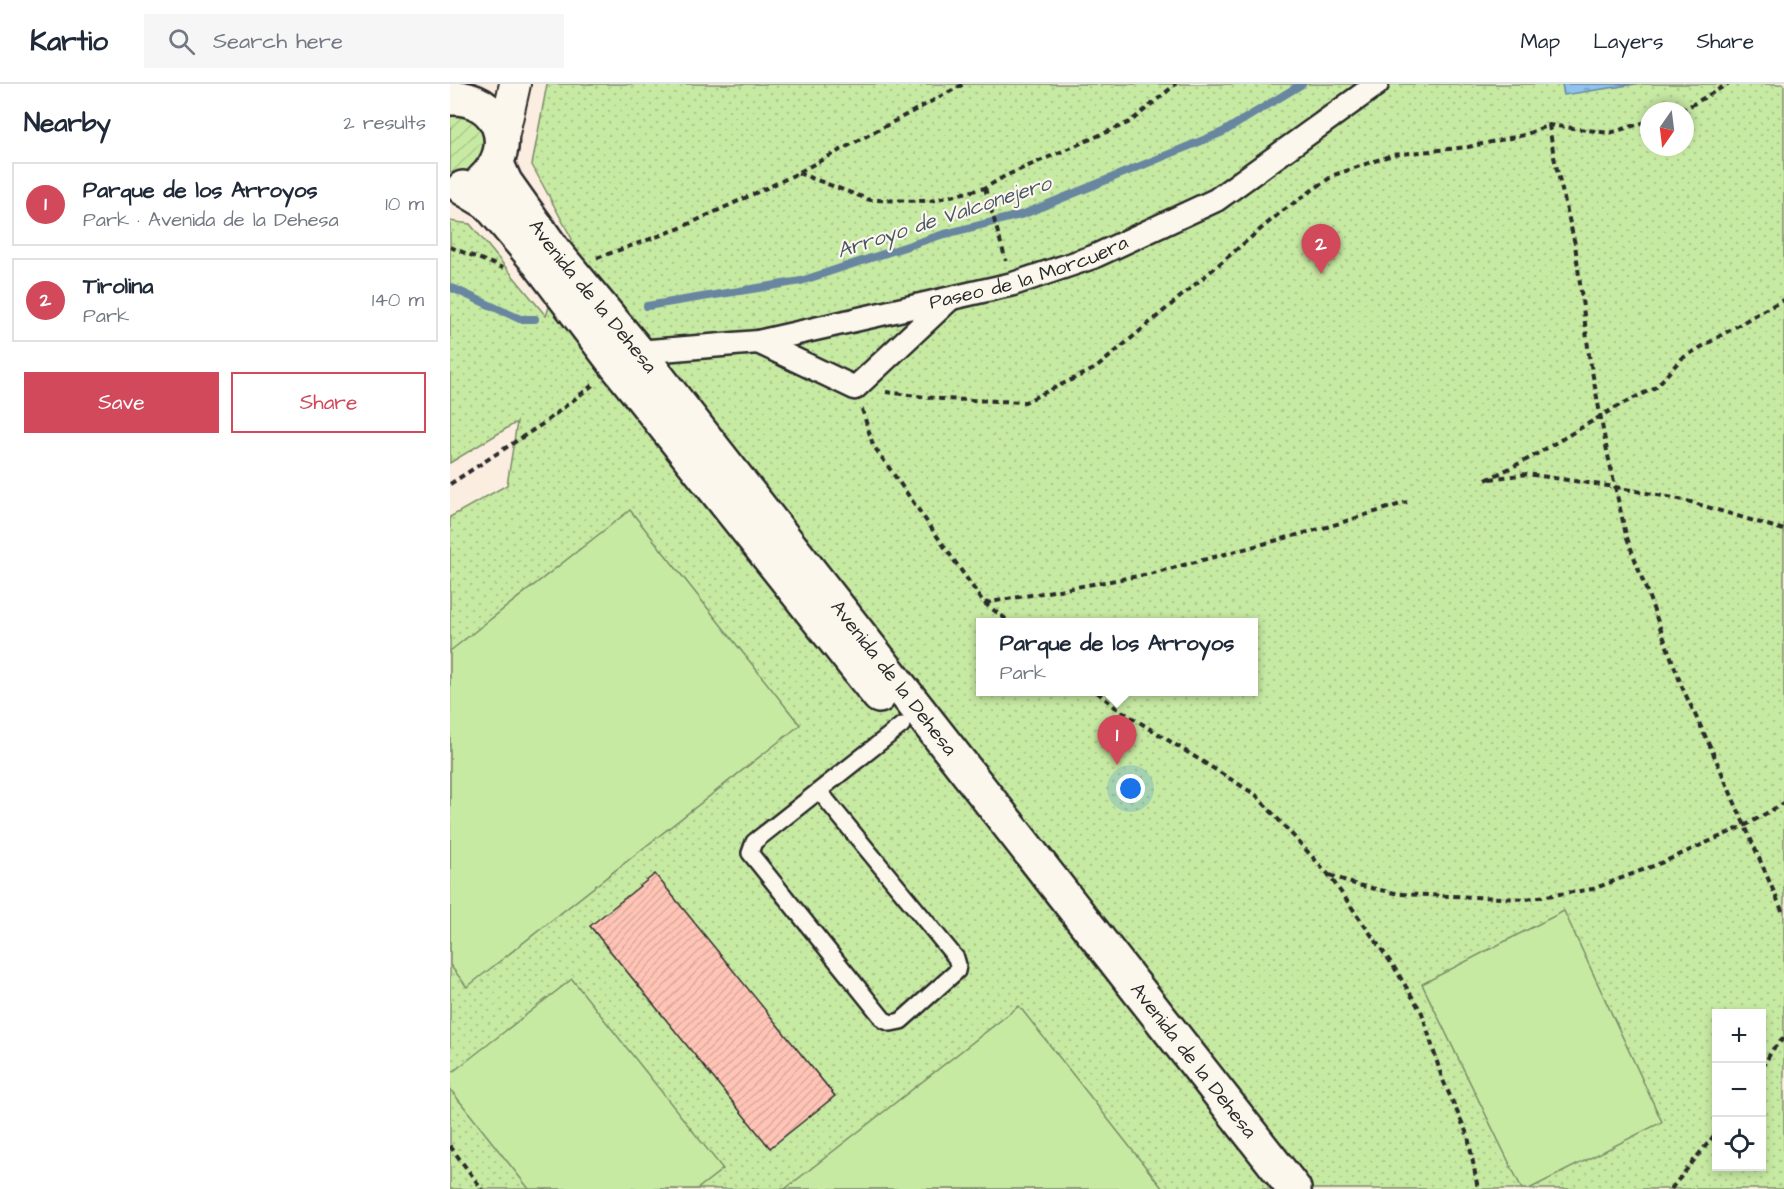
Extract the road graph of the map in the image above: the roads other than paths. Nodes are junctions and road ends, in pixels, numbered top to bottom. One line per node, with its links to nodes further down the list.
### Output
1 (514, 84): 4 (street)
2 (1377, 84): 7 (street, Paseo de la Morcuera)
3 (469, 94): 4 (street, Avenida de la Dehesa)
4 (500, 153): 5 (street, Avenida de la Dehesa); 6 (street, Avenida de la Dehesa)
5 (456, 188): 6 (street, Avenida de la Dehesa)
6 (546, 256): 9 (street, Avenida de la Dehesa)
7 (951, 298): 8 (street, Paseo de la Morcuera); 8 (street)
8 (758, 342): 9 (street, Paseo de la Morcuera)
9 (628, 359): 10 (street, Avenida de la Dehesa); 13 (street, Avenida de la Dehesa)
10 (902, 725): 11 (lane); 12 (street, Avenida de la Dehesa)
11 (819, 791): 11 (lane)
12 (1266, 1189)
13 (1294, 1189)

